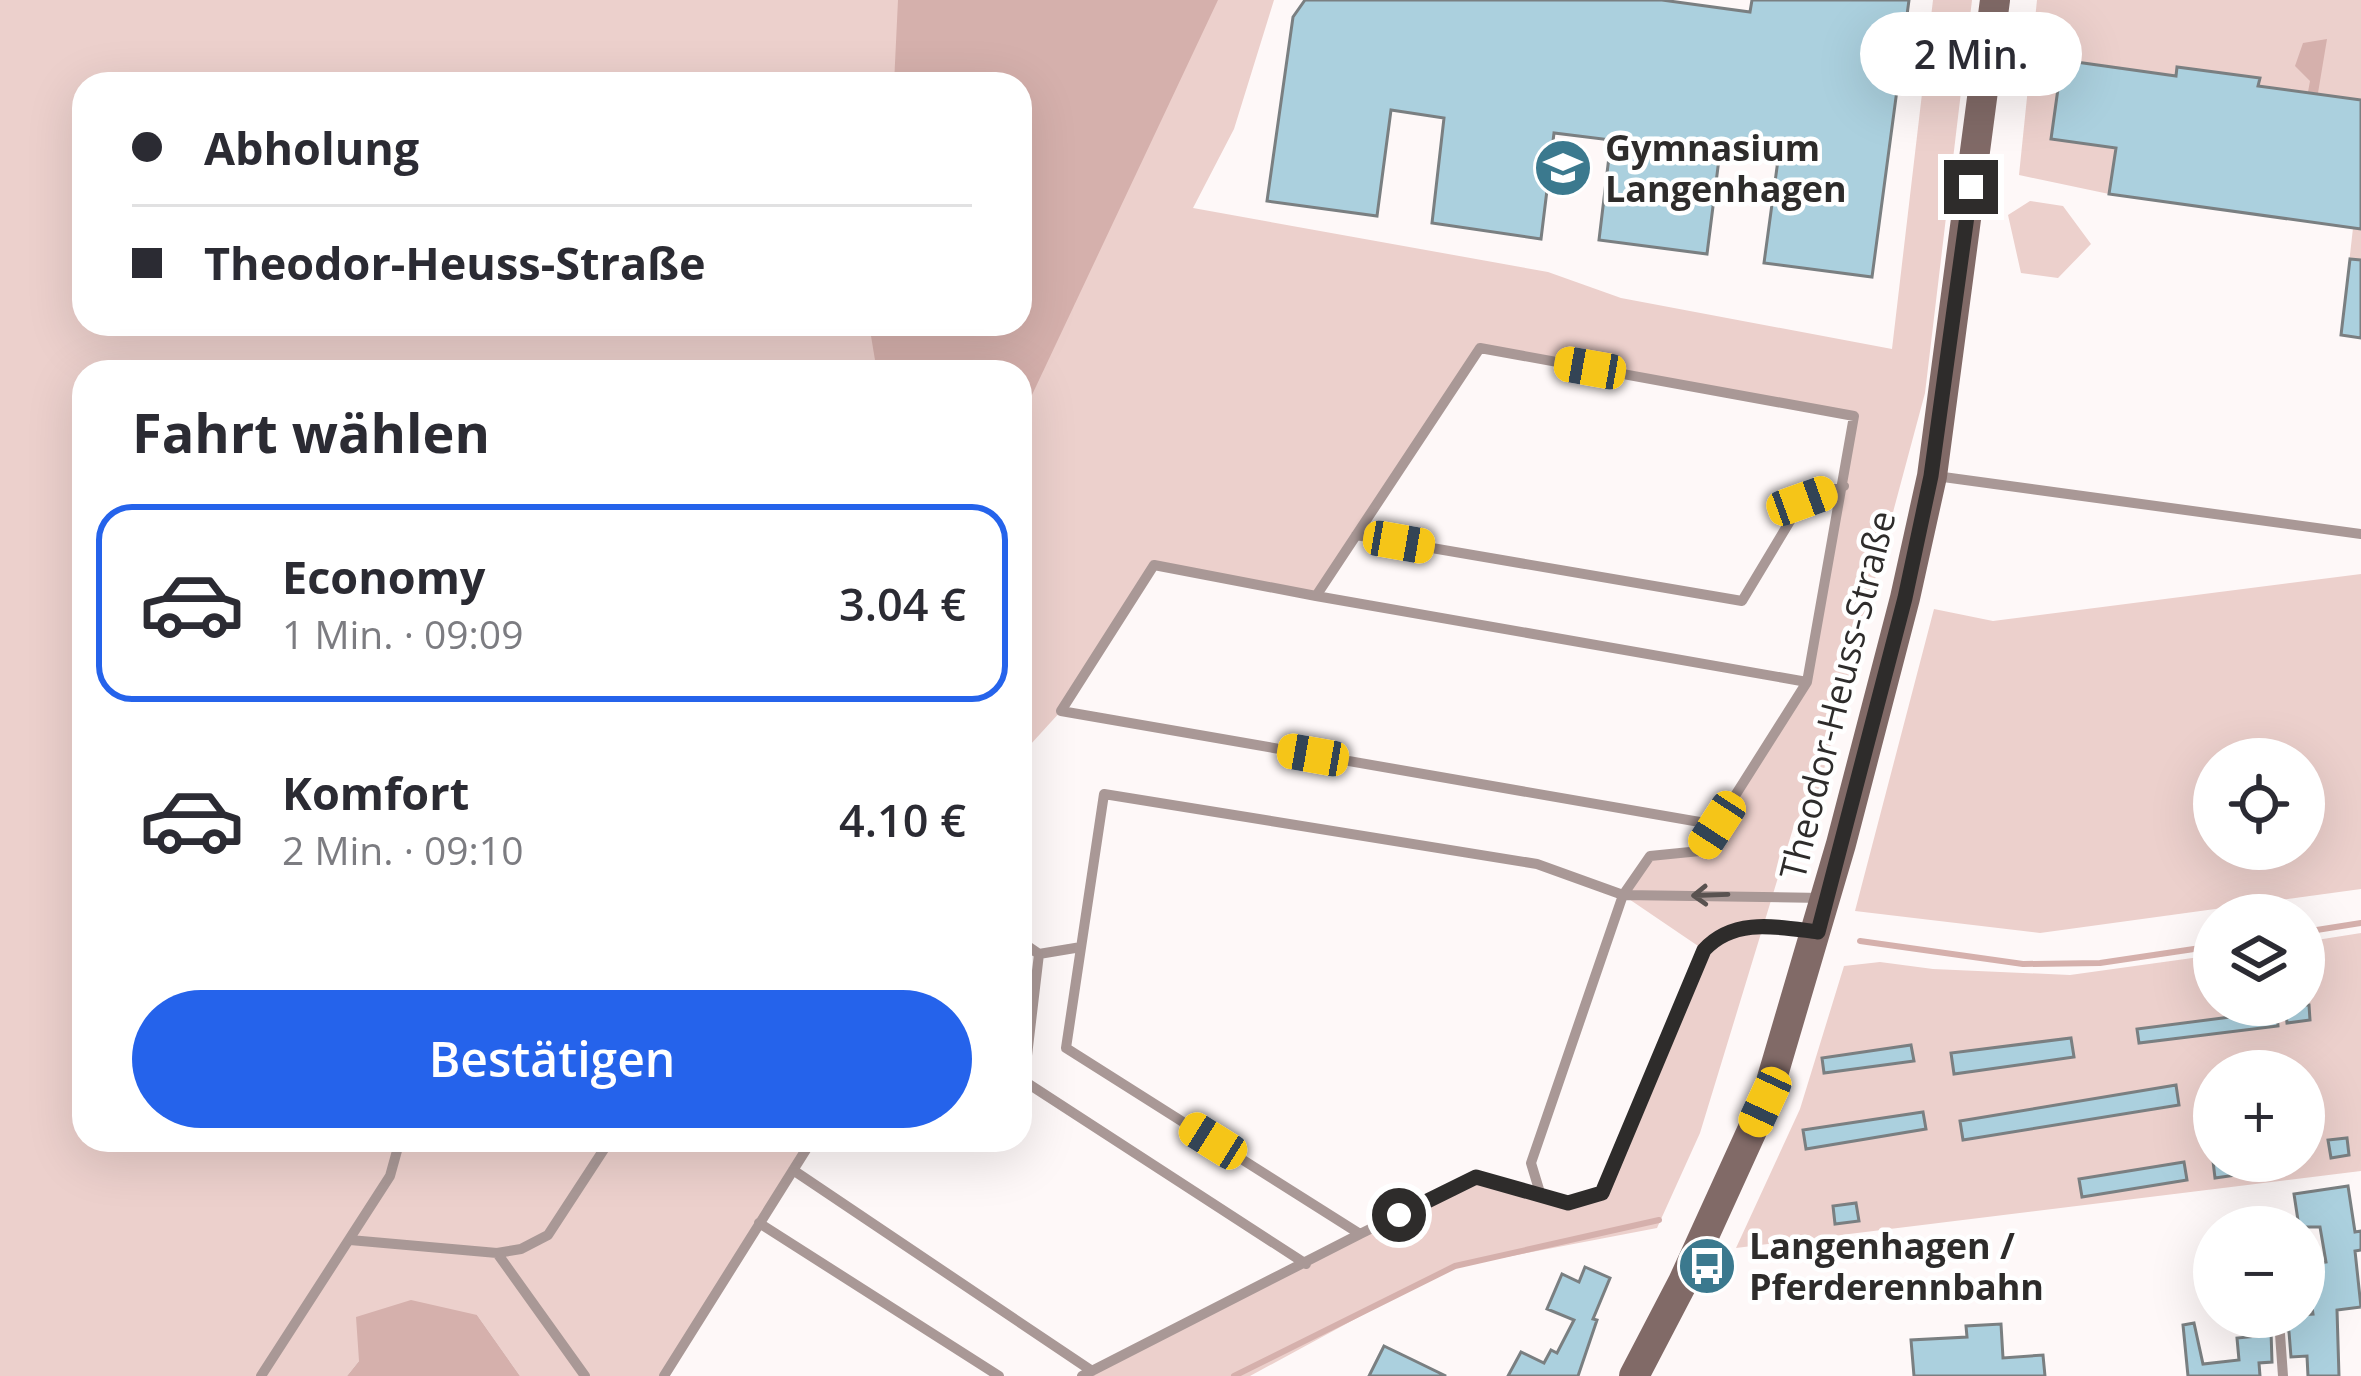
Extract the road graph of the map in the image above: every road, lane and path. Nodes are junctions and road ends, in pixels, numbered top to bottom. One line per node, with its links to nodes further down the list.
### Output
1 (1995, 0): 2 (street, Theodor-Heuss-Straße)
2 (1931, 476): 4 (lane); 10 (street, Theodor-Heuss-Straße)
3 (1844, 486): 5 (lane); 5 (lane); 7 (lane)
4 (2361, 534)
5 (1356, 535): 6 (lane)
6 (1316, 596): 7 (lane); 8 (lane)
7 (1807, 682): 8 (lane)
8 (1717, 825): 9 (lane)
9 (1623, 895): 10 (lane, one-way to 9); 12 (lane); 21 (lane)
10 (1827, 898): 11 (street, Theodor-Heuss-Straße)
11 (1818, 932): 21 (lane); 33 (street, Theodor-Heuss-Straße)
12 (1081, 946): 14 (lane); 23 (lane)
13 (1032, 949): 14 (lane)
14 (1039, 954): 15 (lane)
15 (1032, 1013)
16 (1032, 1086): 26 (lane)
17 (397, 1152): 24 (lane)
18 (602, 1152): 25 (lane)
19 (804, 1152): 20 (lane)
20 (793, 1170): 22 (lane); 28 (lane)
21 (1541, 1196): 23 (lane)
22 (759, 1223): 31 (lane); 32 (lane)
23 (1360, 1234): 26 (lane)
24 (350, 1240): 25 (lane); 29 (lane)
25 (497, 1253): 30 (lane)
26 (1306, 1264): 28 (lane)
27 (2279, 1338): 34 (lane)
28 (1087, 1374)
29 (261, 1376)
30 (585, 1376)
31 (664, 1376)
32 (1000, 1376)
33 (1634, 1376)
34 (2283, 1376)

